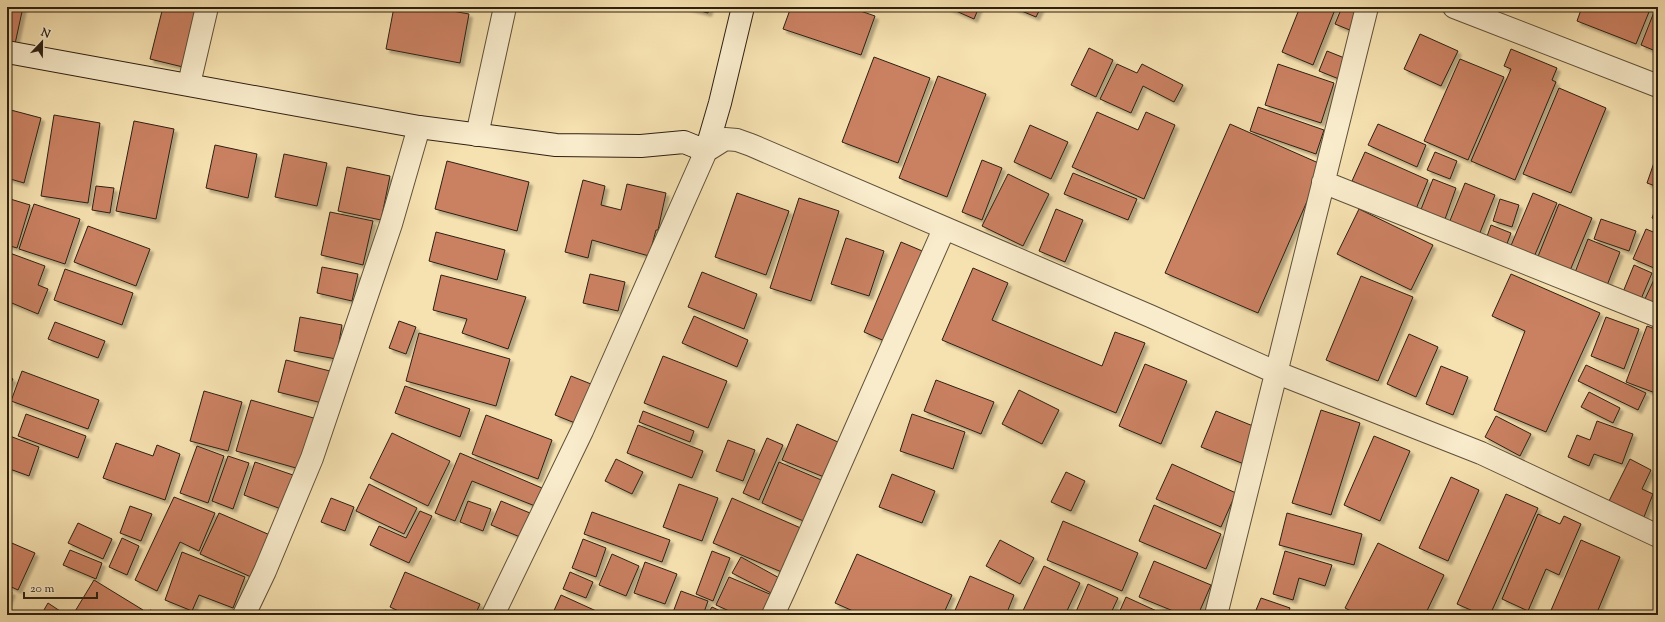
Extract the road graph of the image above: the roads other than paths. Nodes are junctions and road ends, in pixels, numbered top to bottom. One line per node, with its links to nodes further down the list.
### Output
1 (207, 7): 7 (street)
2 (505, 7): 10 (street)
3 (743, 7): 11 (street)
4 (1367, 7): 12 (street)
5 (1454, 7): 8 (street)
6 (7, 52): 7 (street)
7 (189, 84): 9 (street)
8 (1658, 86)
9 (419, 127): 10 (street); 17 (street)
10 (477, 135): 11 (street)
11 (706, 151): 13 (street); 18 (street)
12 (1323, 182): 14 (street); 15 (street)
13 (944, 229): 15 (street); 19 (street)
14 (1658, 316)
15 (1275, 372): 16 (street); 20 (street)
16 (1658, 536)
17 (244, 615)
18 (493, 615)
19 (773, 615)
20 (1216, 615)

